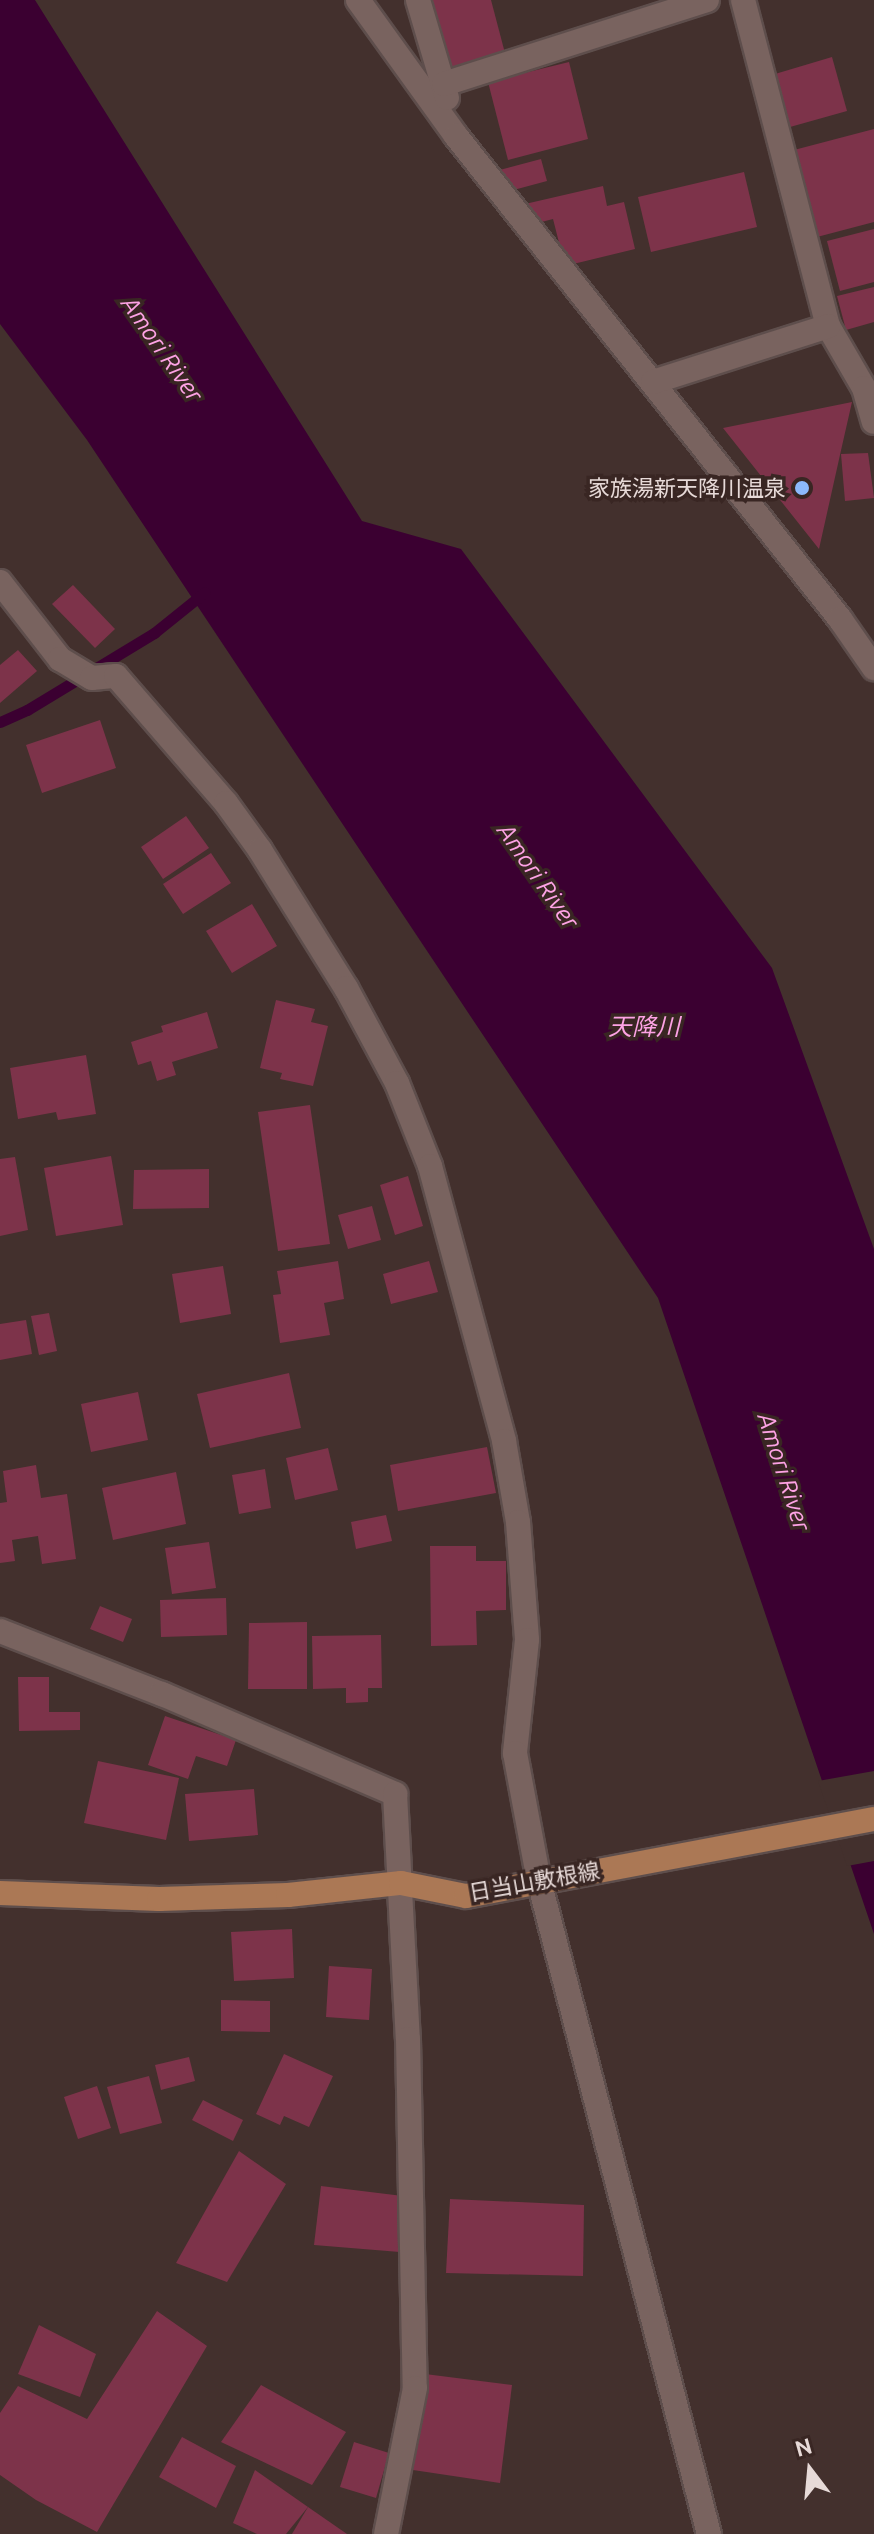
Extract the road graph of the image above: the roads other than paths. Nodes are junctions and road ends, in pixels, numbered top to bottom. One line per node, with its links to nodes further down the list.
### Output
1 (358, 0): 6 (street)
2 (418, 0): 5 (street)
3 (707, 0): 5 (street)
4 (743, 0): 7 (street)
5 (444, 84): 6 (street)
6 (456, 136): 8 (street)
7 (828, 326): 8 (street); 9 (street)
8 (653, 382): 11 (street)
9 (874, 422)
10 (0, 582): 14 (street)
11 (874, 668)
12 (0, 1631): 15 (street)
13 (874, 1819): 14 (main road, 日当山敷根線)
14 (539, 1881): 15 (main road, 日当山敷根線); 18 (street)
15 (401, 1883): 16 (main road, 日当山敷根線); 17 (street)
16 (0, 1893)
17 (386, 2534)
18 (709, 2534)

